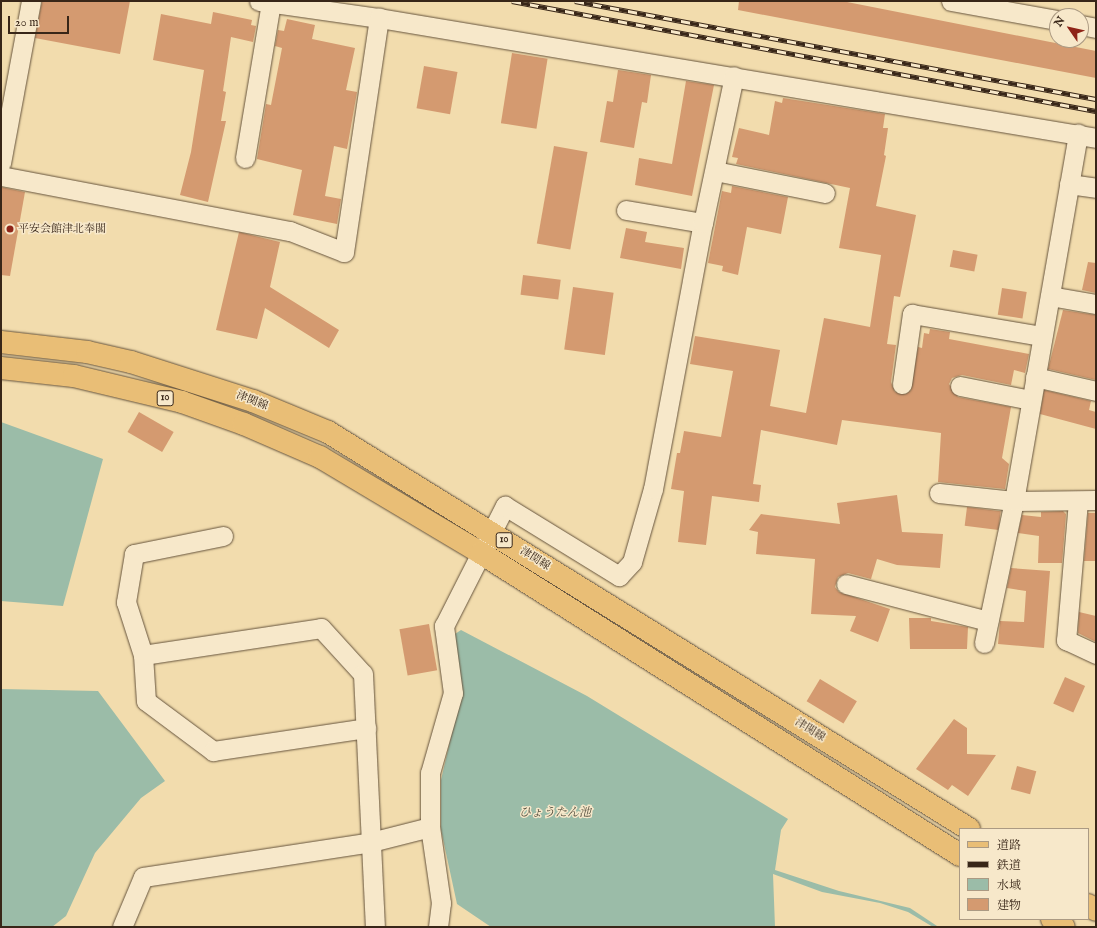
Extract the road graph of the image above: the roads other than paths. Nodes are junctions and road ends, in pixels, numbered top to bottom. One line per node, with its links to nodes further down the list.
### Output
1 (32, 1): 8 (street)
2 (951, 1): 4 (street)
3 (265, 2): 5 (street); 10 (street)
4 (981, 4): 6 (street)
5 (379, 18): 7 (street); 13 (street)
6 (1049, 18)
7 (734, 76): 9 (street); 12 (street)
8 (6, 117): 11 (street)
9 (1087, 136): 14 (street)
10 (245, 158)
11 (1, 163)
12 (715, 171): 16 (street); 18 (street)
13 (1, 176)
14 (1069, 184): 15 (street); 19 (street)
15 (1096, 188)
16 (825, 193)
17 (626, 210): 18 (street)
18 (703, 223): 32 (street)
19 (1050, 296): 20 (street); 21 (street)
20 (1096, 304)
21 (1042, 336): 24 (street); 25 (street)
22 (1, 342): 32 (main road, 津関線 / 10)
23 (1, 368): 34 (main road, 10)
24 (1035, 377): 27 (street); 28 (street)
25 (902, 384)
26 (960, 386): 28 (street)
27 (1096, 391)
28 (1031, 400): 31 (street)
29 (939, 493): 31 (street)
30 (1087, 500): 31 (street); 38 (street)
31 (1014, 501): 36 (street)
32 (491, 532): 34 (street); 42 (main road, 津関線 / 10)
33 (223, 536): 39 (street)
34 (481, 553): 41 (street); 44 (main road, 10)
35 (846, 584): 36 (street)
36 (988, 621): 37 (street)
37 (984, 643)
38 (1096, 654)
39 (143, 655): 40 (street); 40 (street)
40 (366, 728): 43 (street)
41 (430, 827): 43 (street); 48 (street)
42 (967, 828)
43 (371, 842): 46 (street); 47 (street)
44 (959, 854)
45 (1054, 920): 49 (main road)
46 (122, 927)
47 (375, 927)
48 (438, 927)
49 (1064, 927)

